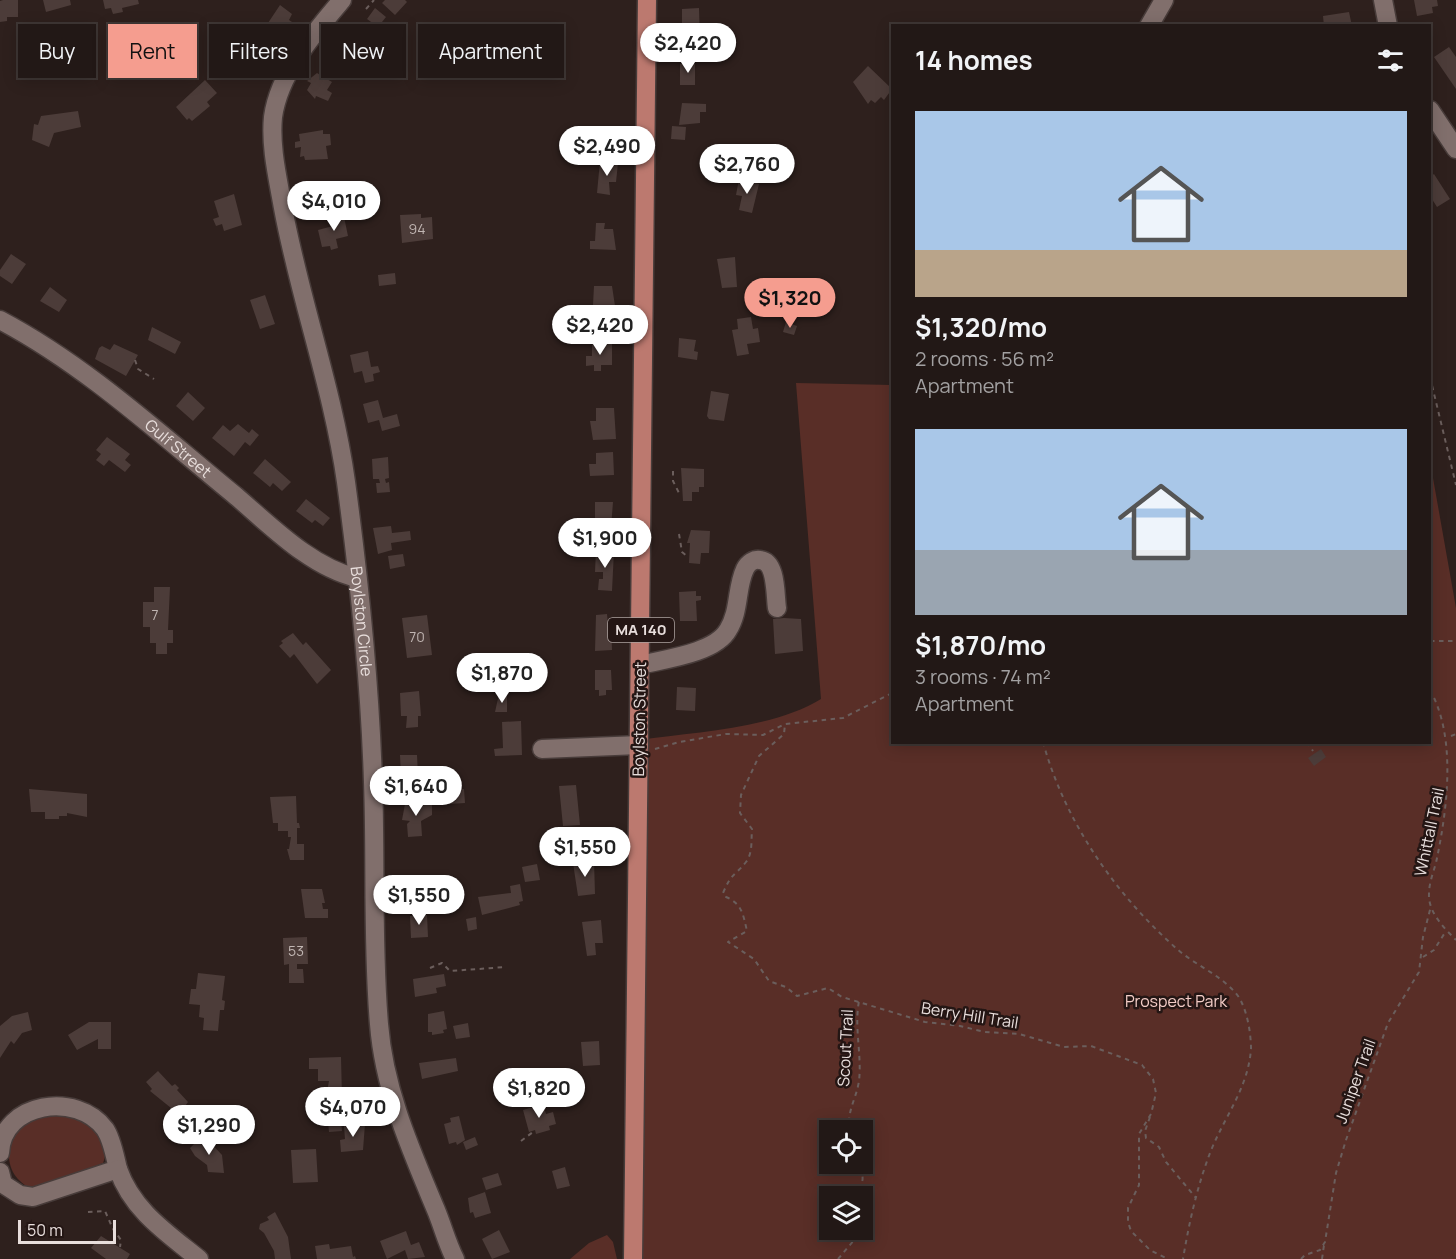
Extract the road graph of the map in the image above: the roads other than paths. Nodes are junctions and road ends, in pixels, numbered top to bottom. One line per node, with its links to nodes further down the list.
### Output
1 (342, 0): 10 (street, Boylston Circle)
2 (646, 0): 12 (main road, Boylston Street / MA 140)
3 (1164, 0): 5 (street)
4 (1383, 0): 6 (street)
5 (1150, 24)
6 (1388, 24)
7 (1431, 111): 8 (street)
8 (1454, 142)
9 (0, 320): 10 (street, Gulf Street)
10 (357, 578): 19 (street, Boylston Circle)
11 (777, 608): 12 (street)
12 (640, 665): 14 (main road, Boylston Street / MA 140)
13 (542, 749): 14 (street)
14 (639, 750): 20 (main road, Boylston Street / MA 140)
15 (0, 1154): 16 (street)
16 (118, 1169): 17 (street); 18 (street)
17 (0, 1172)
18 (199, 1259)
19 (455, 1259)
20 (633, 1259)

